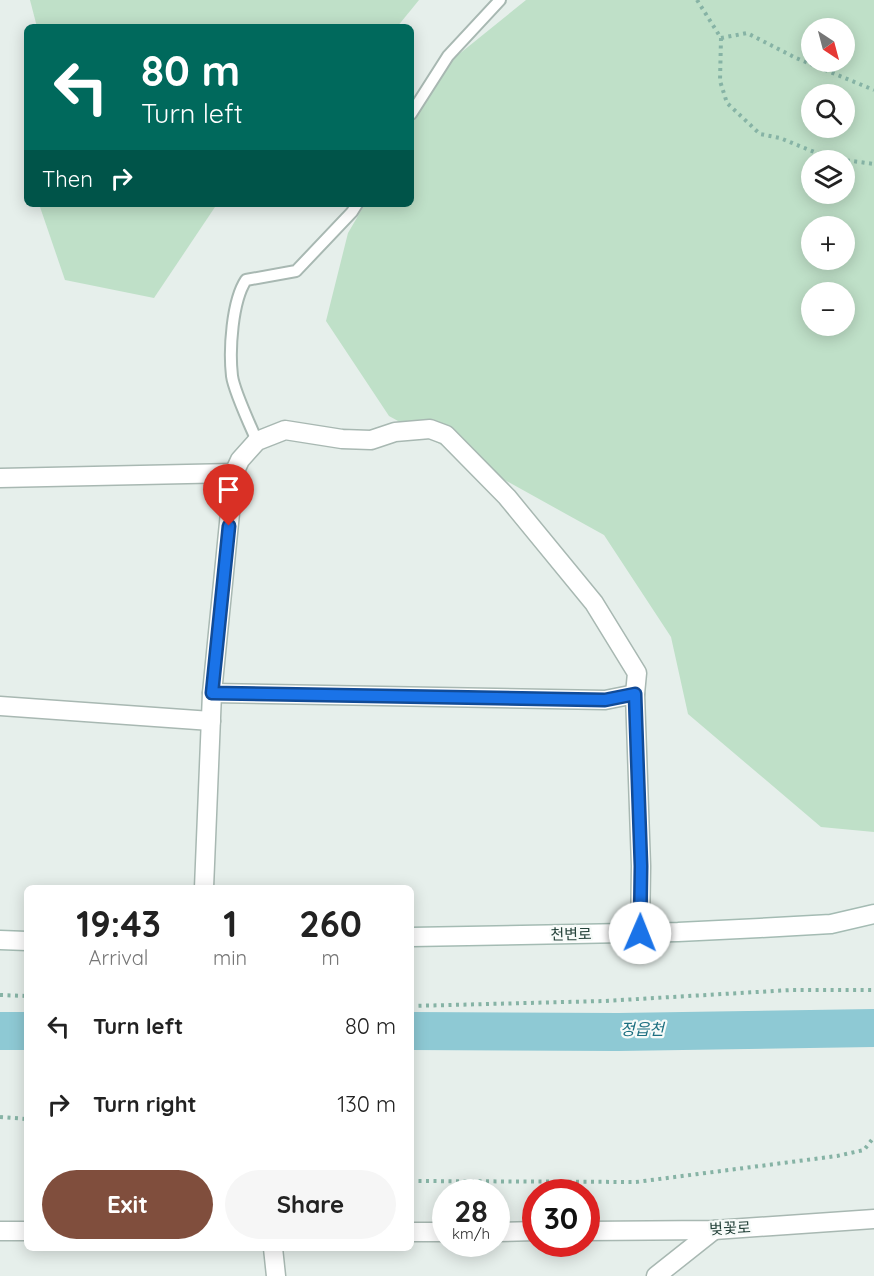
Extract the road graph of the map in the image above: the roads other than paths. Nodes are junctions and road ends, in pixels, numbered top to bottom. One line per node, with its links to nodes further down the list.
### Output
1 (500, 0): 2 (lane)
2 (414, 109)
3 (355, 207): 4 (lane)
4 (257, 441): 5 (street); 8 (street)
5 (234, 473): 6 (street); 7 (street)
6 (0, 478)
7 (212, 693): 8 (street); 10 (street)
8 (635, 694): 13 (street)
9 (0, 706): 10 (street)
10 (211, 721): 11 (street)
11 (204, 885)
12 (874, 914): 13 (street, 천변로)
13 (640, 933): 14 (street, 천변로)
14 (414, 937)
15 (0, 940): 16 (street)
16 (24, 941)
17 (874, 1219): 18 (street, 벚꽃로)
18 (714, 1230): 21 (street, 벚꽃로); 26 (street)
19 (0, 1231): 20 (street)
20 (24, 1231)
21 (600, 1231)
22 (414, 1232): 23 (street)
23 (432, 1232)
24 (273, 1251): 25 (street)
25 (276, 1276)
26 (656, 1276)

